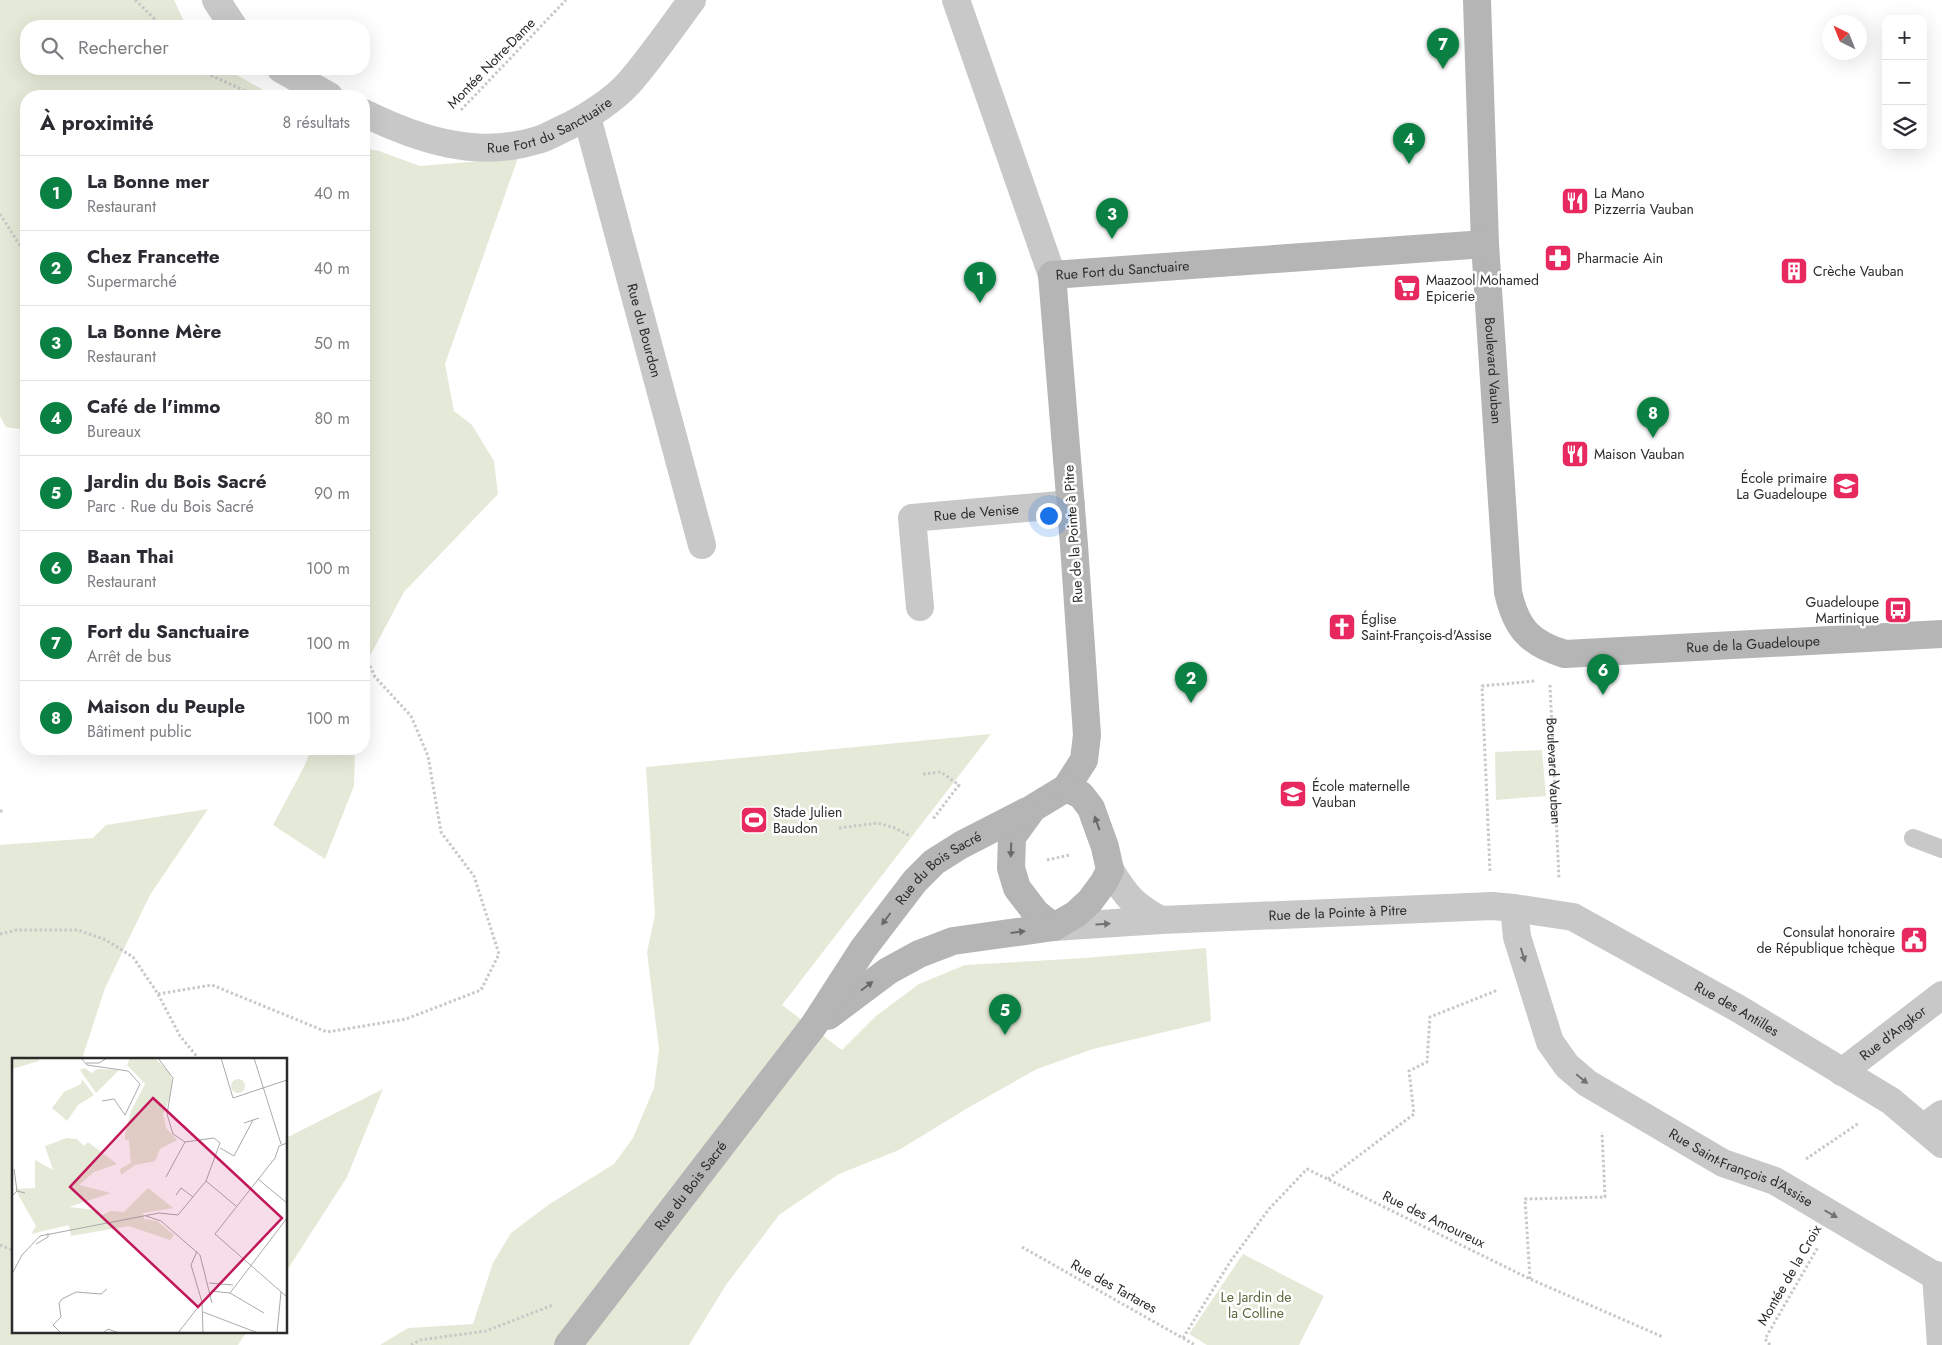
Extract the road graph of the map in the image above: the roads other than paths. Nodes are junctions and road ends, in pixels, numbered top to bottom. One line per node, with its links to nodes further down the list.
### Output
1 (216, 0): 5 (street)
2 (692, 0): 9 (street, Rue Fort du Sanctuaire)
3 (956, 0): 11 (street, Rue Fort du Sanctuaire)
4 (1477, 0): 10 (street, Boulevard Vauban)
5 (229, 20)
6 (291, 75): 7 (street)
7 (317, 90)
8 (370, 116): 9 (street, Rue Fort du Sanctuaire)
9 (587, 116): 13 (street, Rue du Bourdon)
10 (1485, 244): 11 (street, Rue Fort du Sanctuaire); 16 (street, Boulevard Vauban)
11 (1052, 275): 12 (street, Rue de la Pointe à Pitre)
12 (1071, 504): 14 (street, Rue de Venise); 17 (street, Rue de la Pointe à Pitre)
13 (702, 545)
14 (920, 607)
15 (1942, 634): 16 (street, Rue de la Guadeloupe)
16 (1565, 654)
17 (1066, 788): 18 (street, Rue de la Pointe à Pitre); 21 (street, one-way to 17)
18 (1033, 808): 24 (street, Rue de la Pointe à Pitre, one-way to 24); 26 (street, Rue du Bois Sacré, one-way to 26)
19 (1913, 838): 20 (lane)
20 (1942, 849)
21 (1110, 870): 23 (street); 24 (street, Rue du Bois Sacré)
22 (1514, 908): 23 (street, Rue de la Pointe à Pitre); 27 (street, Rue des Antilles); 29 (street, Rue Saint-François d'Assise, one-way to 29)
23 (1161, 920): 24 (street, Rue de la Pointe à Pitre, one-way to 23)
24 (1054, 927): 26 (street, Rue du Bois Sacré, one-way to 24)
25 (1942, 995): 27 (street, Rue d'Angkor)
26 (814, 1026): 30 (street, Rue du Bois Sacré)
27 (1842, 1072): 28 (street, Rue des Antilles)
28 (1936, 1129)
29 (1939, 1278): 31 (street)
30 (568, 1345)
31 (1941, 1345)

